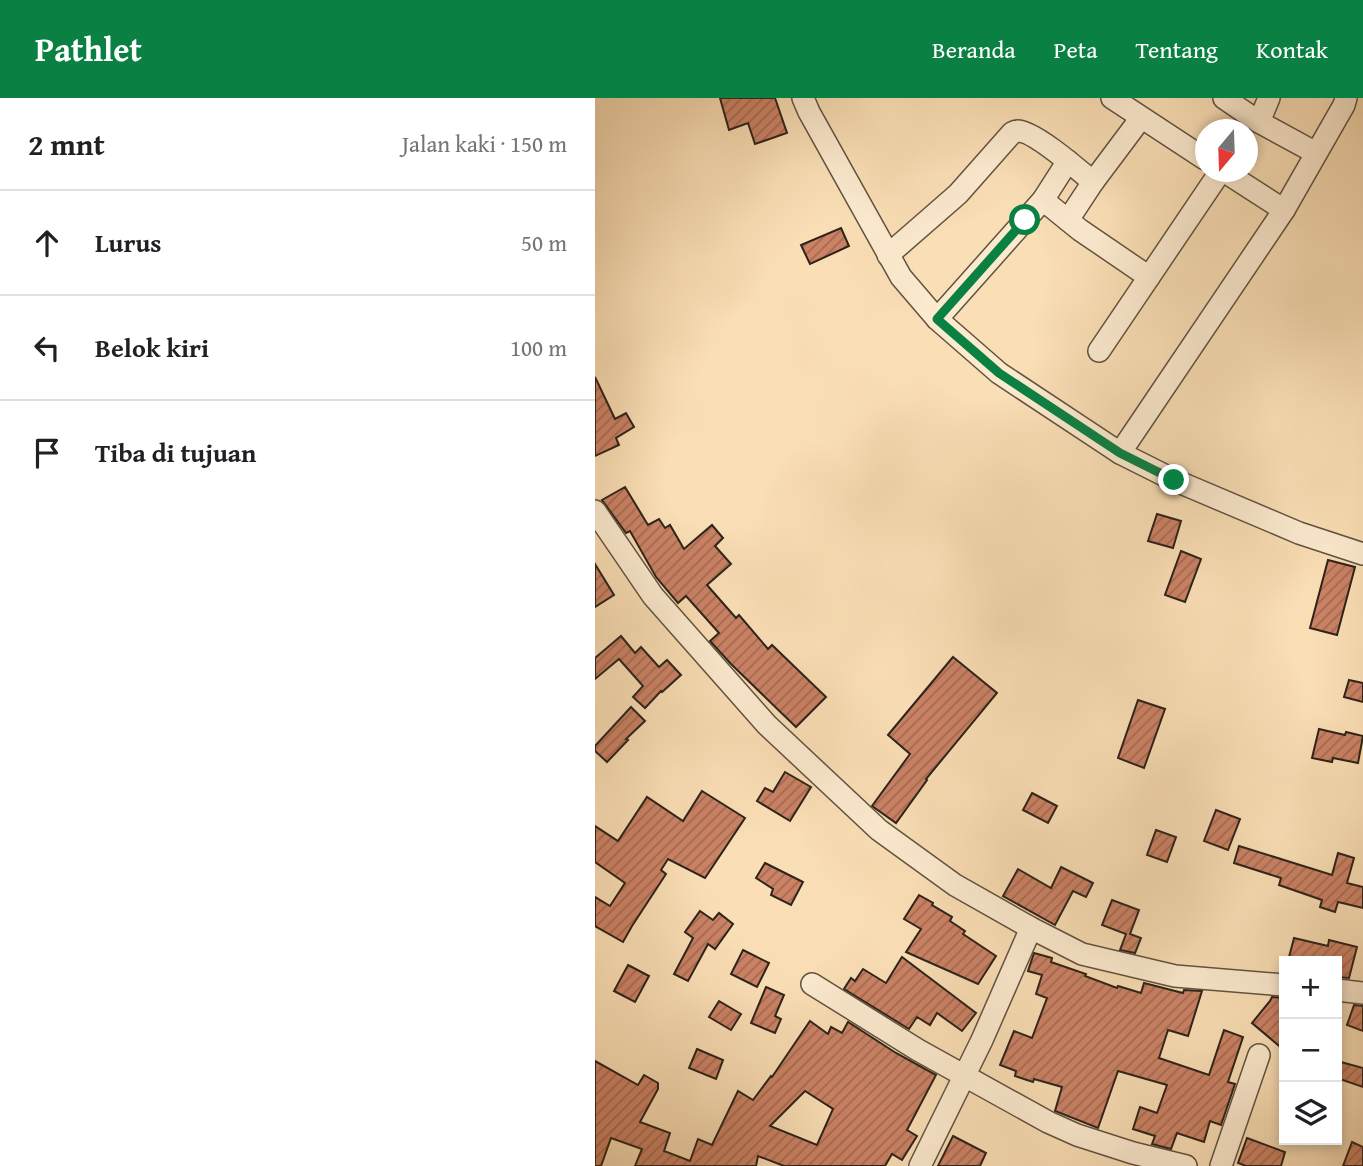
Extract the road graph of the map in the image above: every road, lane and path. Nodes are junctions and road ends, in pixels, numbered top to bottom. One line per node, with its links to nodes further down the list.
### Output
1 (803, 98): 17 (street)
2 (1112, 98): 6 (street)
3 (1224, 98): 7 (street)
4 (1269, 98): 7 (street)
5 (1351, 105): 9 (street)
6 (1141, 118): 8 (street); 11 (street)
7 (1259, 122): 9 (street)
8 (1195, 152)
9 (1316, 153): 15 (street)
10 (1068, 160): 11 (street); 14 (street); 17 (street)
11 (1093, 182): 16 (street)
12 (1216, 182): 18 (street)
13 (1239, 182): 15 (street)
14 (1043, 200): 16 (street); 19 (street)
15 (1284, 210): 21 (street)
16 (1068, 220): 18 (street)
17 (888, 256): 19 (street)
18 (1149, 277): 20 (street)
19 (937, 319): 21 (street)
20 (1099, 351)
21 (1120, 453): 23 (street)
22 (595, 512): 24 (street)
23 (1363, 554)
24 (1031, 928): 26 (street); 30 (street)
25 (811, 984): 30 (street)
26 (1279, 985)
27 (1342, 991): 28 (street)
28 (1363, 993)
29 (1259, 1055): 33 (street)
30 (963, 1075): 31 (street); 32 (street)
31 (920, 1166)
32 (1186, 1166)
33 (1221, 1166)

